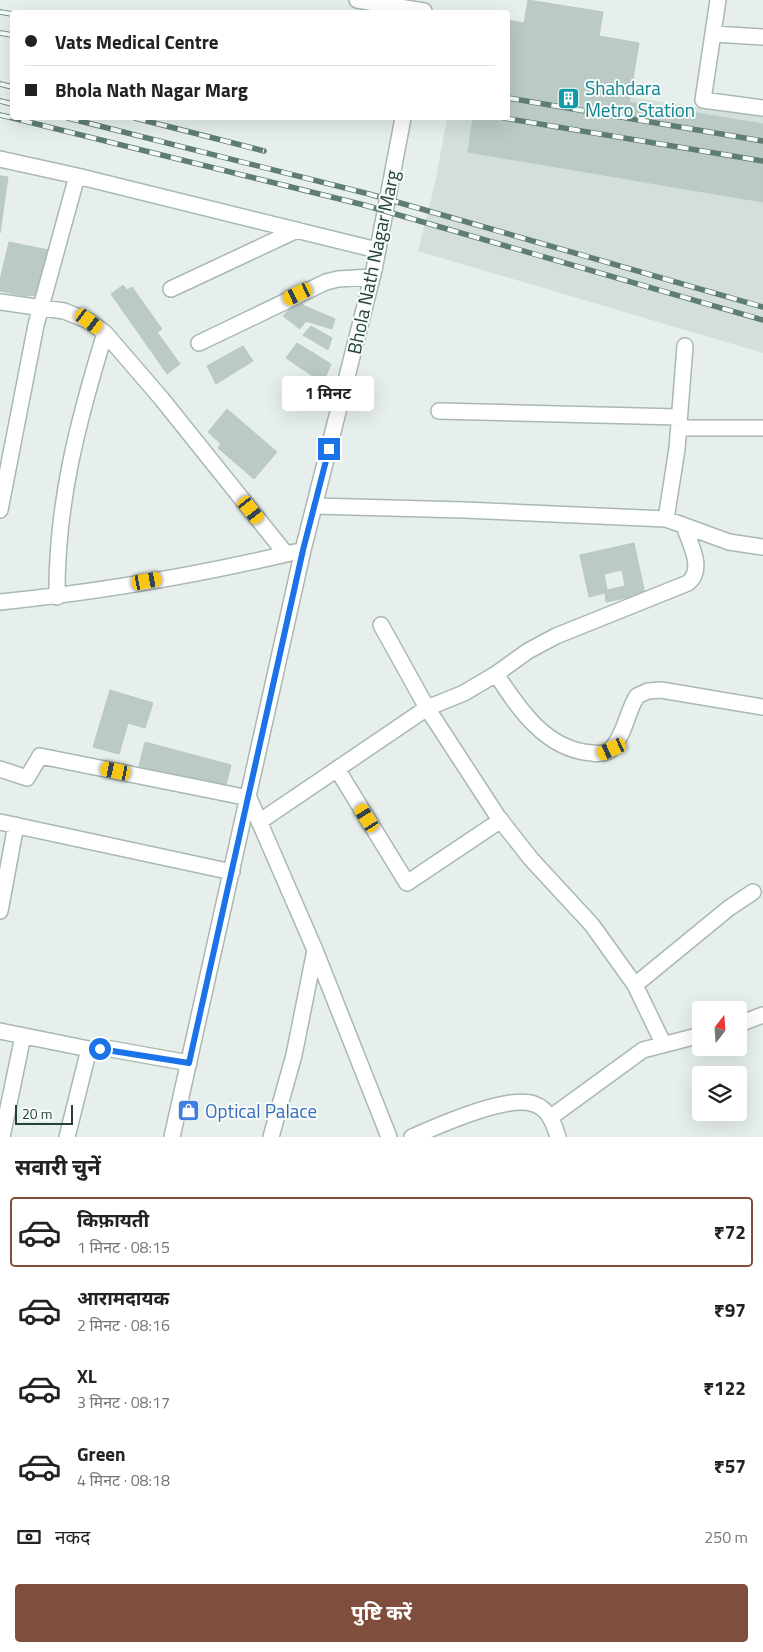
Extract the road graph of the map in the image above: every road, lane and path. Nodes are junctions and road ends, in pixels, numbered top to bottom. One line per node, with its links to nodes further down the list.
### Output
1 (357, 0): 3 (street)
2 (718, 0): 4 (street)
3 (425, 8)
4 (713, 34): 5 (street); 6 (street)
5 (763, 37)
6 (763, 108)
7 (403, 120): 11 (street, Bhola Nath Nagar Marg)
8 (0, 159): 9 (street)
9 (76, 176): 10 (street); 15 (street)
10 (297, 230): 11 (street); 13 (street)
11 (377, 250): 12 (street, Bhola Nath Nagar Marg)
12 (372, 277): 17 (street); 22 (street, Bhola Nath Nagar Marg)
13 (171, 289)
14 (0, 302): 15 (street)
15 (41, 306): 16 (street); 23 (street)
16 (105, 333): 28 (street); 29 (street)
17 (199, 343)
18 (685, 346): 20 (street)
19 (439, 411): 20 (street)
20 (679, 422): 21 (street); 24 (street)
21 (763, 428)
22 (315, 506): 24 (street); 27 (street, Bhola Nath Nagar Marg)
23 (0, 510)
24 (666, 519): 25 (street)
25 (684, 526): 26 (street); 32 (street)
26 (763, 547)
27 (303, 550): 28 (street); 37 (street, Bhola Nath Nagar Marg)
28 (286, 554): 29 (street)
29 (56, 597): 30 (street)
30 (0, 602)
31 (381, 625): 34 (street)
32 (496, 674): 33 (street); 34 (street)
33 (763, 707)
34 (427, 708): 36 (street); 38 (street)
35 (0, 769): 37 (street)
36 (337, 769): 38 (street); 40 (street)
37 (249, 798): 40 (street); 42 (street, Bhola Nath Nagar Marg)
38 (500, 820): 46 (street)
39 (0, 822): 41 (street)
40 (259, 822): 45 (street)
41 (16, 825): 42 (street); 44 (street)
42 (232, 872): 54 (street, Bhola Nath Nagar Marg)
43 (752, 892): 46 (street)
44 (0, 911)
45 (315, 950): 59 (street); 60 (street)
46 (635, 985): 52 (street)
47 (763, 1014): 48 (street)
48 (748, 1020)
49 (0, 1031): 50 (street)
50 (23, 1036): 53 (street); 56 (street)
51 (692, 1036): 52 (street)
52 (663, 1043): 55 (street)
53 (89, 1049): 54 (street); 57 (street)
54 (189, 1063): 58 (street, Bhola Nath Nagar Marg)
55 (551, 1117): 61 (street); 62 (street)
56 (2, 1137)
57 (67, 1137)
58 (172, 1137)
59 (271, 1137)
60 (389, 1137)
61 (412, 1137)
62 (558, 1137)

